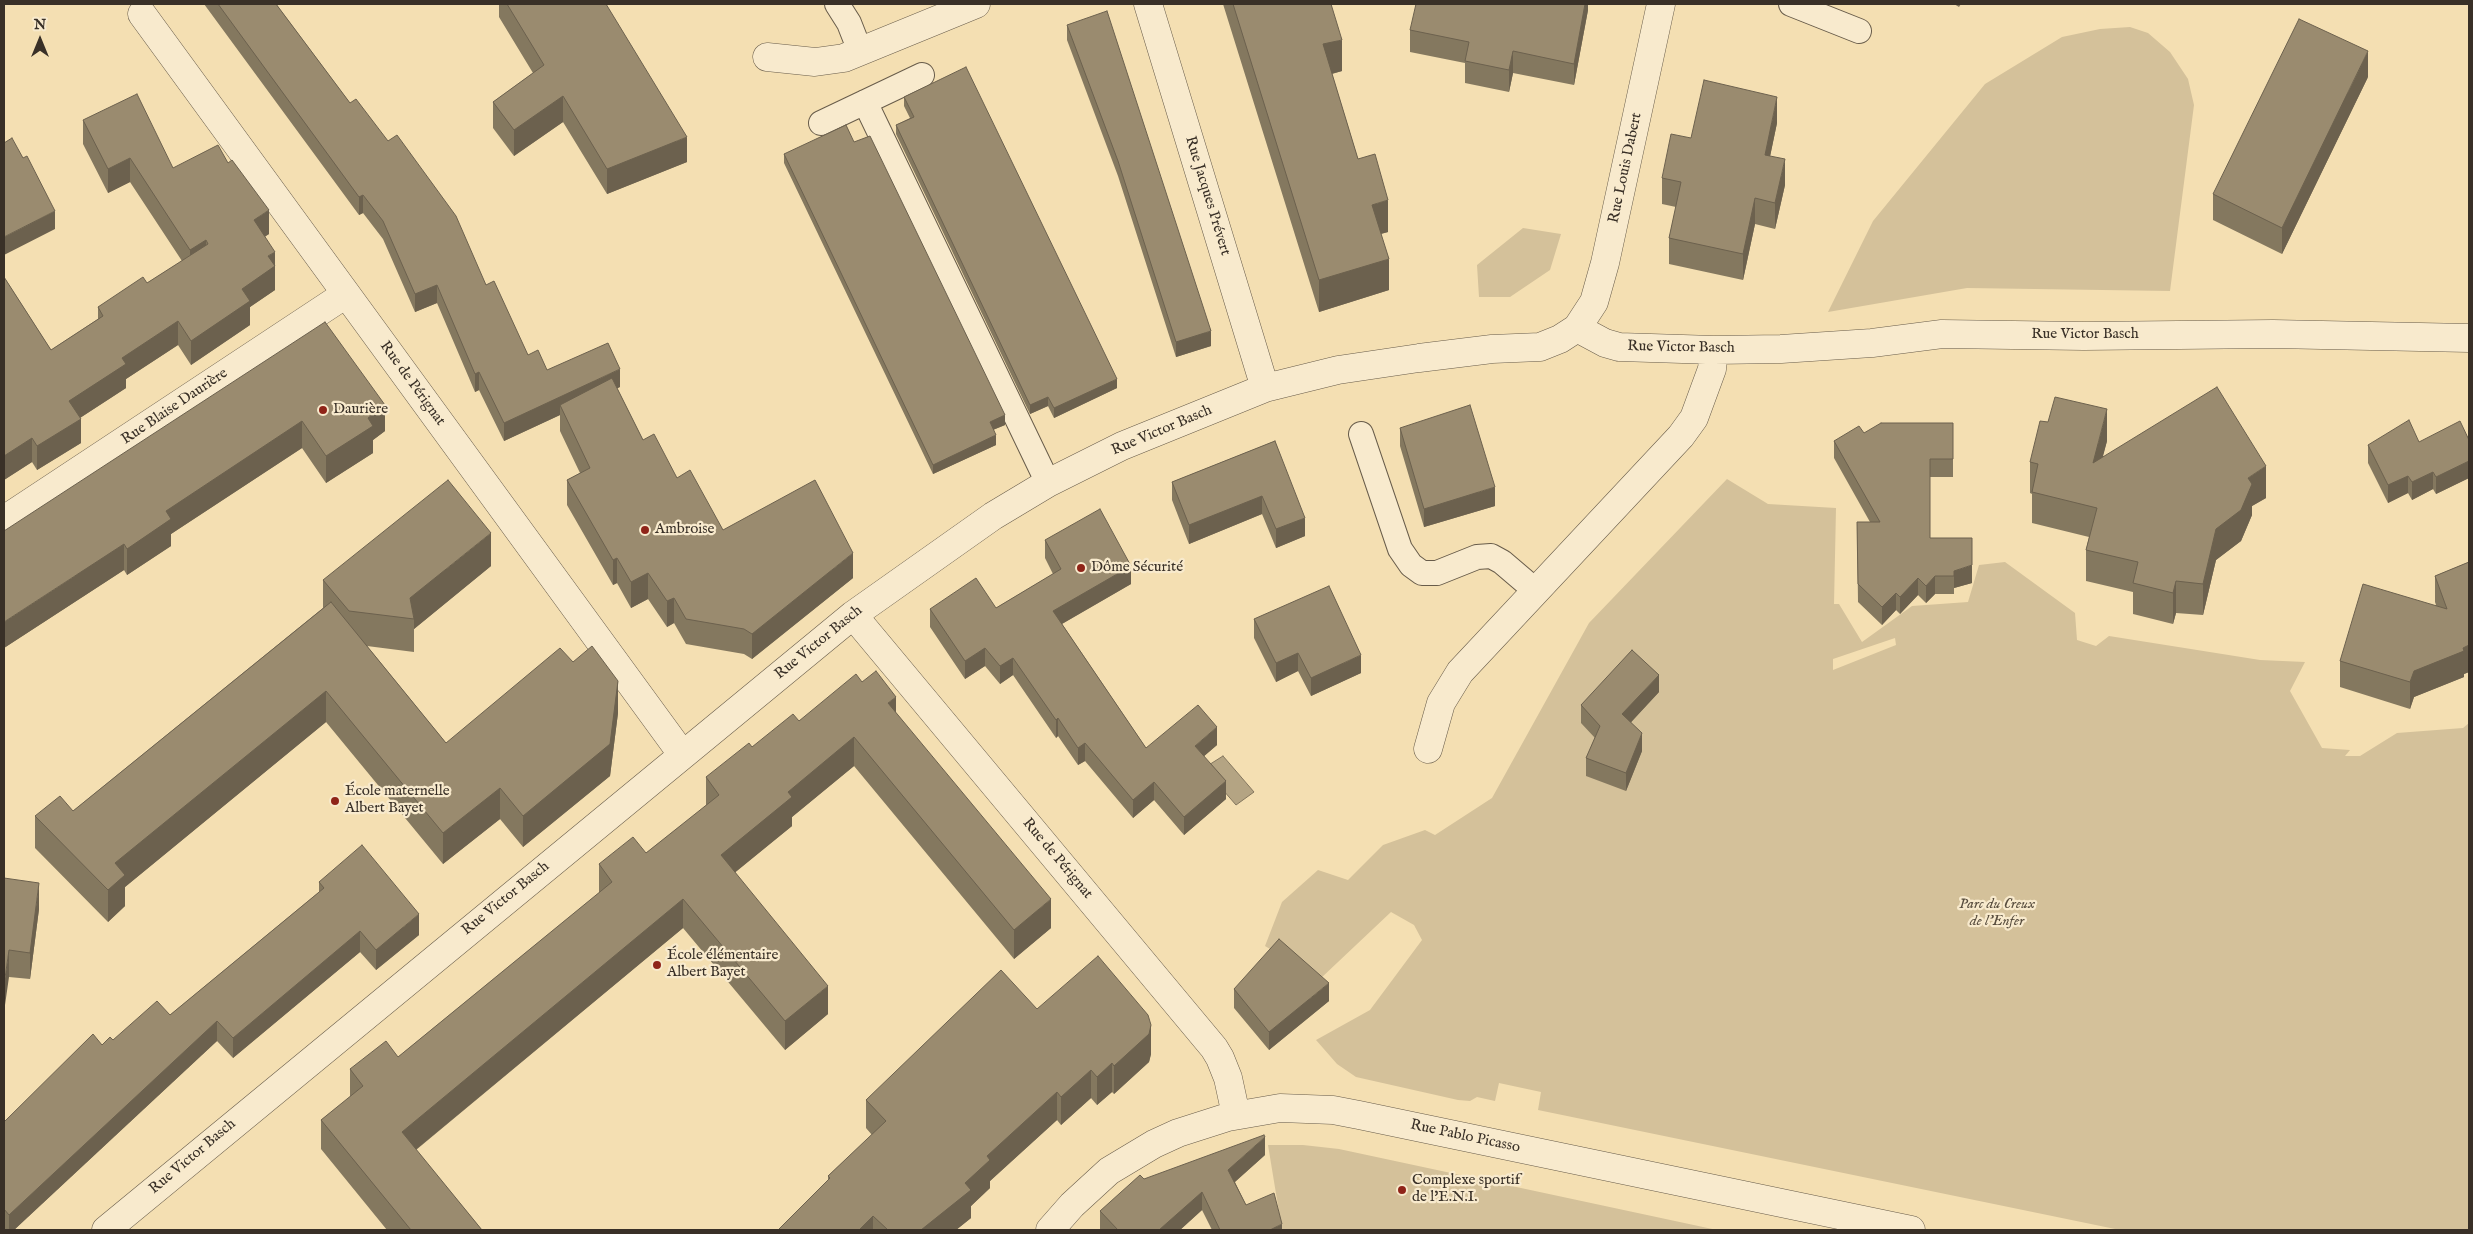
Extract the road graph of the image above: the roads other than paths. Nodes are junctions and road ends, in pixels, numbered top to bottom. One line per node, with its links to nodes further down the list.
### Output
1 (836, 4): 8 (lane)
2 (976, 4): 8 (street)
3 (1148, 4): 17 (street, Rue Jacques Prévert)
4 (1661, 4): 14 (street, Rue Louis Dabert)
5 (1791, 4): 7 (lane)
6 (142, 14): 13 (street, Rue de Pérignat)
7 (1859, 31)
8 (860, 51): 9 (street)
9 (767, 57)
10 (922, 75): 11 (lane)
11 (865, 102): 12 (lane); 19 (lane)
12 (821, 123)
13 (346, 294): 20 (street, Rue Blaise Daurière); 24 (street, Rue de Pérignat)
14 (1577, 328): 16 (street, Rue Victor Basch); 17 (street, Rue Victor Basch)
15 (2469, 338): 16 (street, Rue Victor Basch)
16 (1714, 350): 21 (street)
17 (1265, 388): 19 (street, Rue Victor Basch)
18 (1361, 434): 21 (lane)
19 (1048, 483): 22 (street, Rue Victor Basch)
20 (4, 520)
21 (1536, 591): 23 (street)
22 (853, 614): 24 (street, Rue Victor Basch); 25 (street, Rue de Pérignat)
23 (1428, 748)
24 (682, 754): 26 (street, Rue Victor Basch)
25 (1236, 1115): 27 (street, Rue Pablo Picasso); 28 (street, Rue Pablo Picasso)
26 (106, 1230)
27 (1050, 1230)
28 (1910, 1230)

